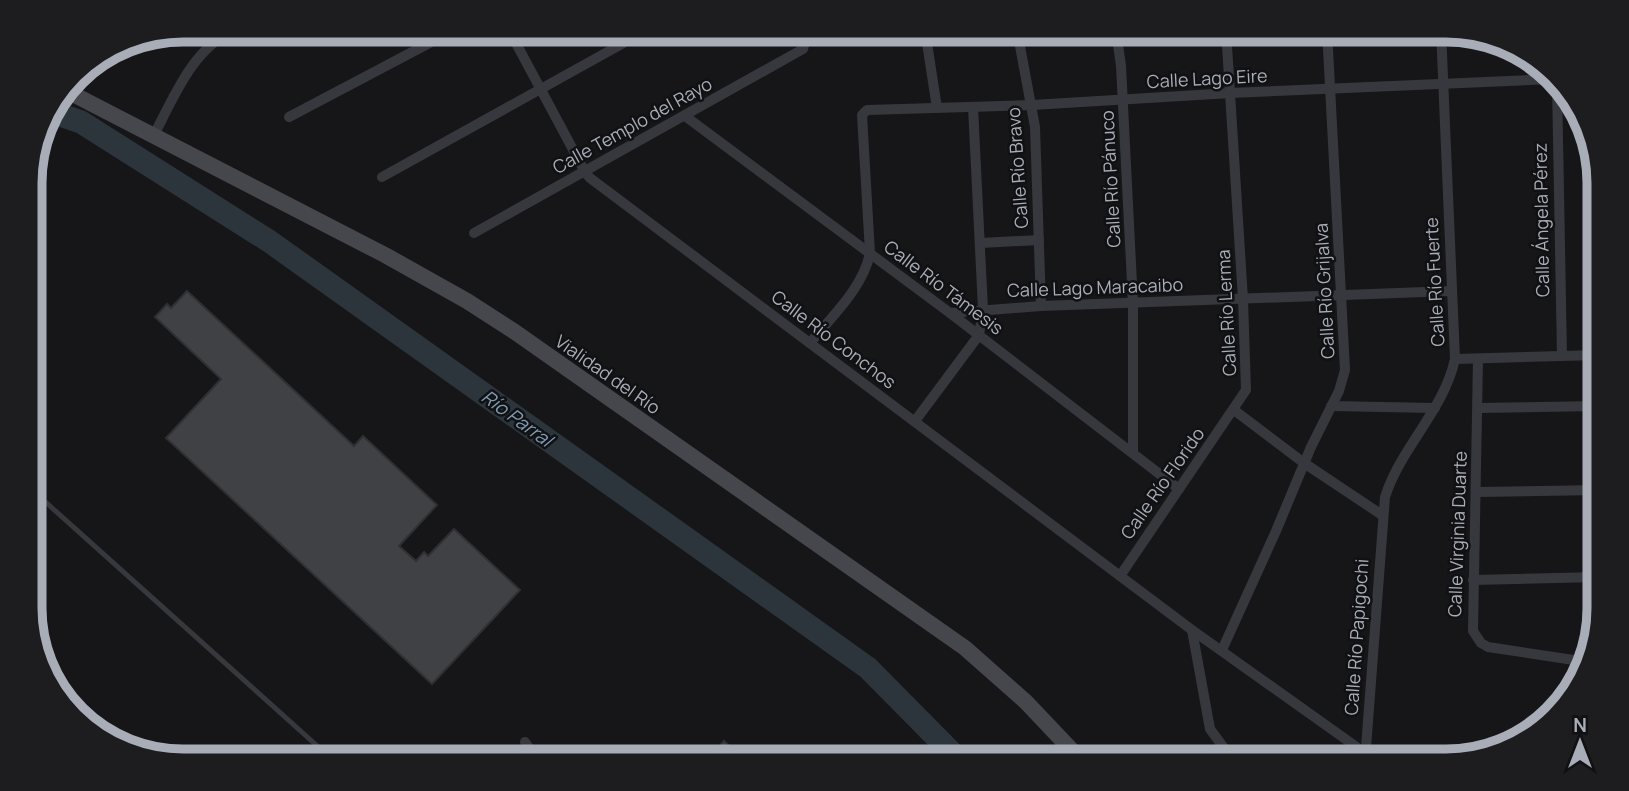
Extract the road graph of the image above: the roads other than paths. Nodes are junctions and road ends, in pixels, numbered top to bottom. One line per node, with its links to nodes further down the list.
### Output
1 (214, 42): 25 (street)
2 (431, 42): 24 (street)
3 (515, 42): 14 (street, Calle Río Conchos)
4 (625, 42): 14 (street)
5 (804, 42): 23 (street, Calle Templo del Rayo)
6 (927, 42): 22 (street)
7 (1019, 42): 20 (street, Calle Río Bravo)
8 (1117, 42): 19 (street, Calle Río Pánuco)
9 (1227, 42): 16 (street, Calle Río Lerma)
10 (1328, 42): 15 (street, Calle Río Grijalva)
11 (1441, 42): 13 (street, Calle Río Fuerte)
12 (1542, 80): 13 (street, Calle Lago Eire)
13 (1442, 85): 15 (street, Calle Lago Eire); 32 (street, Calle Río Fuerte)
14 (540, 89): 26 (street, Calle Río Conchos); 27 (street)
15 (1332, 89): 16 (street, Calle Lago Eire); 33 (street, Calle Río Grijalva)
16 (1231, 93): 19 (street, Calle Lago Eire); 34 (street, Calle Río Lerma)
17 (73, 94): 25 (main road, Vialidad del Río)
18 (1557, 96): 42 (street, Calle Ángela Pérez)
19 (1123, 100): 20 (street, Calle Lago Eire); 35 (street, Calle Río Pánuco)
20 (1032, 105): 21 (street, Calle Lago Eire); 29 (street, Calle Río Bravo)
21 (973, 107): 22 (street, Calle Lago Eire); 30 (street)
22 (937, 108): 31 (street, Calle Lago Eire)
23 (685, 116): 26 (street, Calle Templo del Rayo); 31 (street, Calle Río Támesis)
24 (289, 117)
25 (153, 137): 67 (main road, Vialidad del Río)
26 (585, 172): 28 (street, Calle Templo del Rayo); 40 (street, Calle Río Conchos)
27 (382, 177)
28 (474, 233)
29 (1039, 240): 30 (street); 36 (street, Calle Río Bravo)
30 (980, 243): 37 (street)
31 (870, 253): 38 (street, Calle Río Támesis); 40 (street)
32 (1452, 291): 33 (street, Calle Lago Maracaibo); 43 (street, Calle Río Fuerte)
33 (1342, 296): 34 (street, Calle Lago Maracaibo); 45 (street, Calle Río Grijalva)
34 (1243, 299): 35 (street, Calle Lago Maracaibo); 49 (street, Calle Río Lerma)
35 (1133, 303): 36 (street, Calle Lago Maracaibo); 51 (street, Calle Río Pánuco)
36 (1041, 306): 37 (street, Calle Lago Maracaibo)
37 (983, 309): 38 (street, Calle Lago Maracaibo); 39 (street)
38 (950, 313): 39 (street, Calle Río Támesis)
39 (979, 335): 50 (street); 51 (street, Calle Río Támesis)
40 (810, 343): 50 (street, Calle Río Conchos)
41 (1587, 355): 42 (street)
42 (1562, 356): 44 (street)
43 (1455, 359): 44 (street); 47 (street, Calle Río Fuerte)
44 (1478, 359): 48 (street, Calle Virginia Duarte)
45 (1331, 406): 47 (street); 52 (street, Calle Río Grijalva)
46 (1587, 406): 48 (street)
47 (1435, 408): 57 (street, Calle Río Fuerte)
48 (1478, 408): 55 (street, Calle Virginia Duarte)
49 (1234, 410): 52 (street); 53 (street, Calle Río Florido)
50 (915, 421): 58 (street, Calle Río Conchos)
51 (1133, 453): 53 (street, Calle Río Támesis)
52 (1304, 463): 57 (street); 62 (street, Calle Río Grijalva)
53 (1179, 489): 58 (street, Calle Río Florido)
54 (1587, 490): 55 (street)
55 (1477, 492): 60 (street, Calle Virginia Duarte)
56 (42, 499): 65 (lane)
57 (1382, 514): 70 (street, Calle Río Papigochi)
58 (1119, 576): 61 (street, Calle Río Conchos)
59 (1587, 577): 60 (street)
60 (1473, 580): 63 (street, Calle Virginia Duarte)
61 (1192, 630): 62 (street, Calle Río Conchos); 68 (street)
62 (1222, 650): 69 (street, Calle Río Conchos)
63 (1576, 660)
64 (524, 742): 66 (street)
65 (321, 749)
66 (529, 749)
67 (1071, 749)
68 (1225, 749)
69 (1354, 749)
70 (1366, 749)

